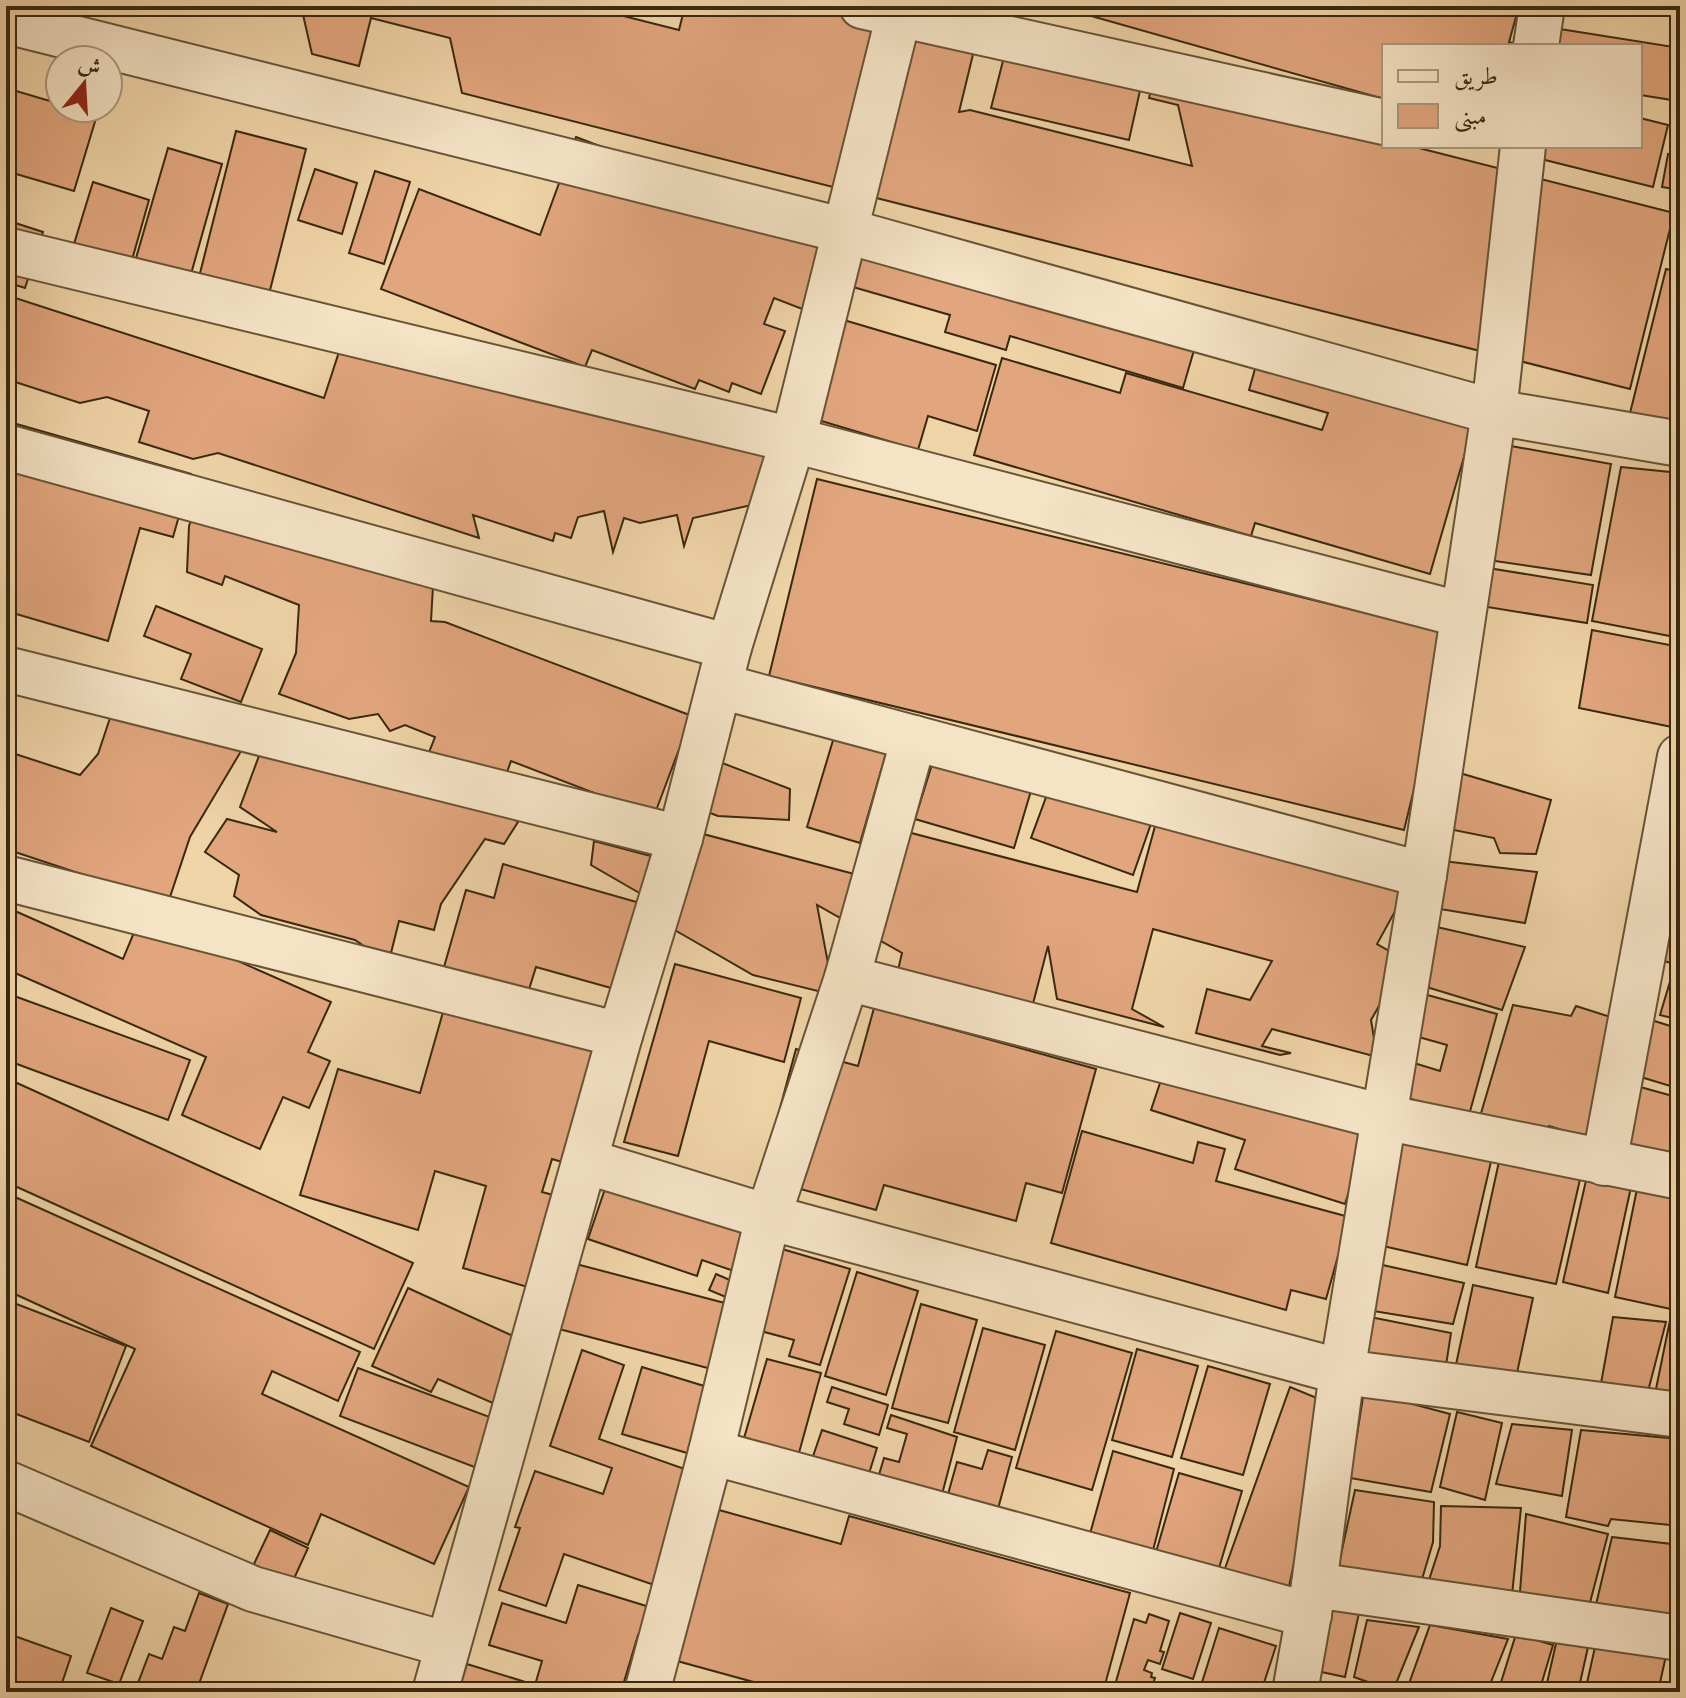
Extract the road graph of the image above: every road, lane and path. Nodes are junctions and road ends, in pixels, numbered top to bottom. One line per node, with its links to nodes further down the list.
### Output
1 (1542, 6): 4 (street)
2 (887, 9): 5 (street); 7 (street)
3 (6, 21): 7 (street)
4 (1536, 44)
5 (1382, 122)
6 (1513, 148): 9 (street)
7 (846, 231): 9 (street); 10 (street)
8 (6, 250): 10 (street)
9 (1494, 412): 11 (street); 13 (street)
10 (793, 440): 13 (street); 14 (street)
11 (1680, 444)
12 (6, 447): 14 (street)
13 (1463, 615): 19 (street)
14 (724, 666): 16 (street); 18 (street)
15 (6, 669): 18 (street)
16 (914, 738): 19 (street); 21 (street)
17 (1680, 757): 25 (street)
18 (680, 838): 22 (street)
19 (1424, 875): 23 (street)
20 (6, 878): 22 (street)
21 (847, 978): 23 (street); 27 (street)
22 (620, 1035): 24 (street)
23 (1383, 1117): 25 (street); 28 (street)
24 (585, 1161): 27 (street); 34 (street)
25 (1604, 1163): 26 (street)
26 (1680, 1177)
27 (768, 1217): 28 (street); 30 (street)
28 (1342, 1372): 29 (street); 32 (street)
29 (1680, 1415)
30 (711, 1452): 32 (street); 36 (street)
31 (6, 1483): 34 (street)
32 (1311, 1600): 33 (street); 37 (street)
33 (1680, 1638)
34 (448, 1645): 35 (street)
35 (435, 1692)
36 (647, 1692)
37 (1295, 1692)

